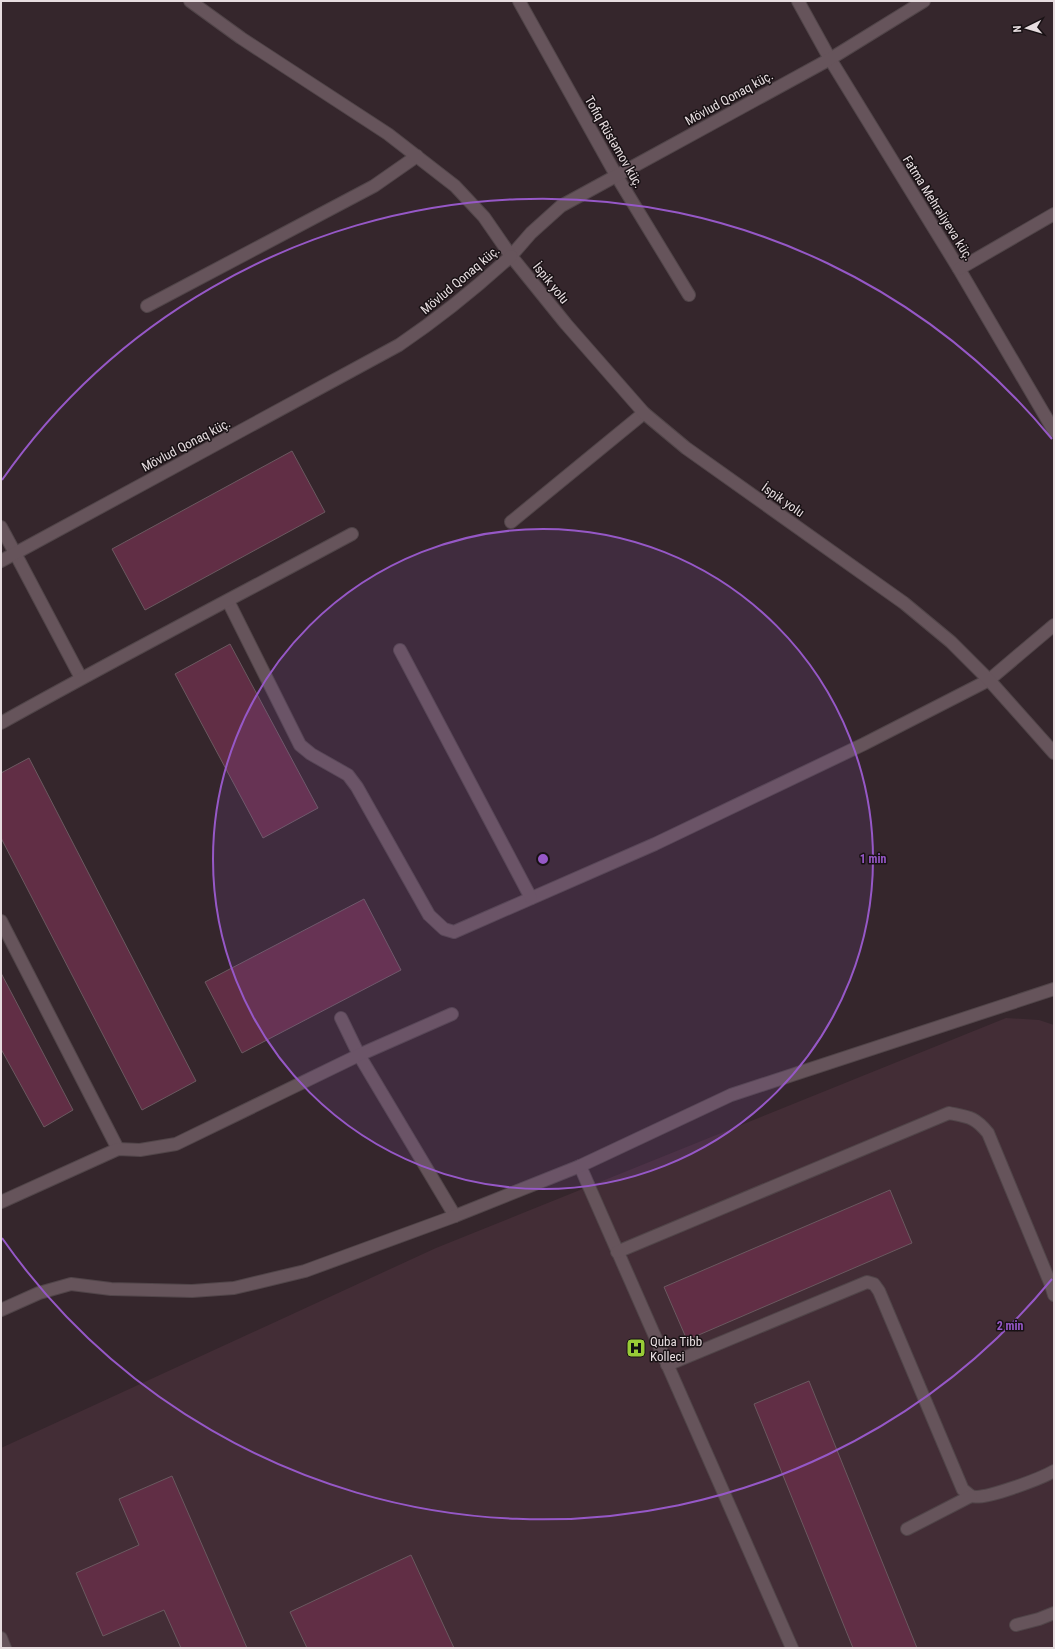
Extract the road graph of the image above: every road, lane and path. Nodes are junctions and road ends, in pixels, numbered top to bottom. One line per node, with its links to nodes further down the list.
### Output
1 (190, 1): 6 (street, İspik yolu)
2 (518, 1): 7 (street, Tofiq Rüstəmov küç.)
3 (798, 1): 5 (street, Fatma Mehrəliyeva küç.)
4 (924, 1): 5 (street, Mövlud Qonaq küç.)
5 (830, 59): 7 (street, Mövlud Qonaq küç.); 10 (street, Fatma Mehrəliyeva küç.)
6 (417, 156): 9 (street, İspik yolu); 12 (street)
7 (616, 175): 9 (street, Mövlud Qonaq küç.); 11 (street, Tofiq Rüstəmov küç.)
8 (1054, 214): 10 (street)
9 (511, 256): 13 (street, İspik yolu); 18 (street, Mövlud Qonaq küç.)
10 (959, 269): 14 (street, Fatma Mehrəliyeva küç.)
11 (689, 295)
12 (147, 306)
13 (644, 413): 15 (street); 24 (street, İspik yolu)
14 (1054, 431)
15 (511, 522)
16 (1, 527): 18 (street)
17 (352, 534): 20 (street)
18 (15, 553): 19 (street, Mövlud Qonaq küç.); 23 (street)
19 (1, 561)
20 (228, 602): 23 (street); 27 (street)
21 (1054, 625): 24 (street)
22 (400, 650): 27 (street)
23 (80, 678): 25 (street)
24 (989, 680): 26 (street, İspik yolu); 27 (street)
25 (1, 723)
26 (1054, 753)
27 (532, 898)
28 (1, 921): 33 (street)
29 (1054, 988): 34 (street)
30 (452, 1014): 32 (street)
31 (341, 1018): 32 (street)
32 (360, 1056): 33 (street); 36 (street)
33 (118, 1149): 35 (street)
34 (580, 1166): 36 (street); 37 (street)
35 (1, 1202)
36 (455, 1216): 39 (street)
37 (617, 1252): 38 (street); 40 (street)
38 (1054, 1295)
39 (1, 1310)
40 (667, 1365): 42 (street); 48 (street)
41 (1054, 1471): 42 (street)
42 (971, 1496): 43 (street)
43 (907, 1529)
44 (1054, 1613): 45 (street)
45 (1016, 1625)
46 (1, 1638): 47 (street)
47 (5, 1648)
48 (792, 1648)

